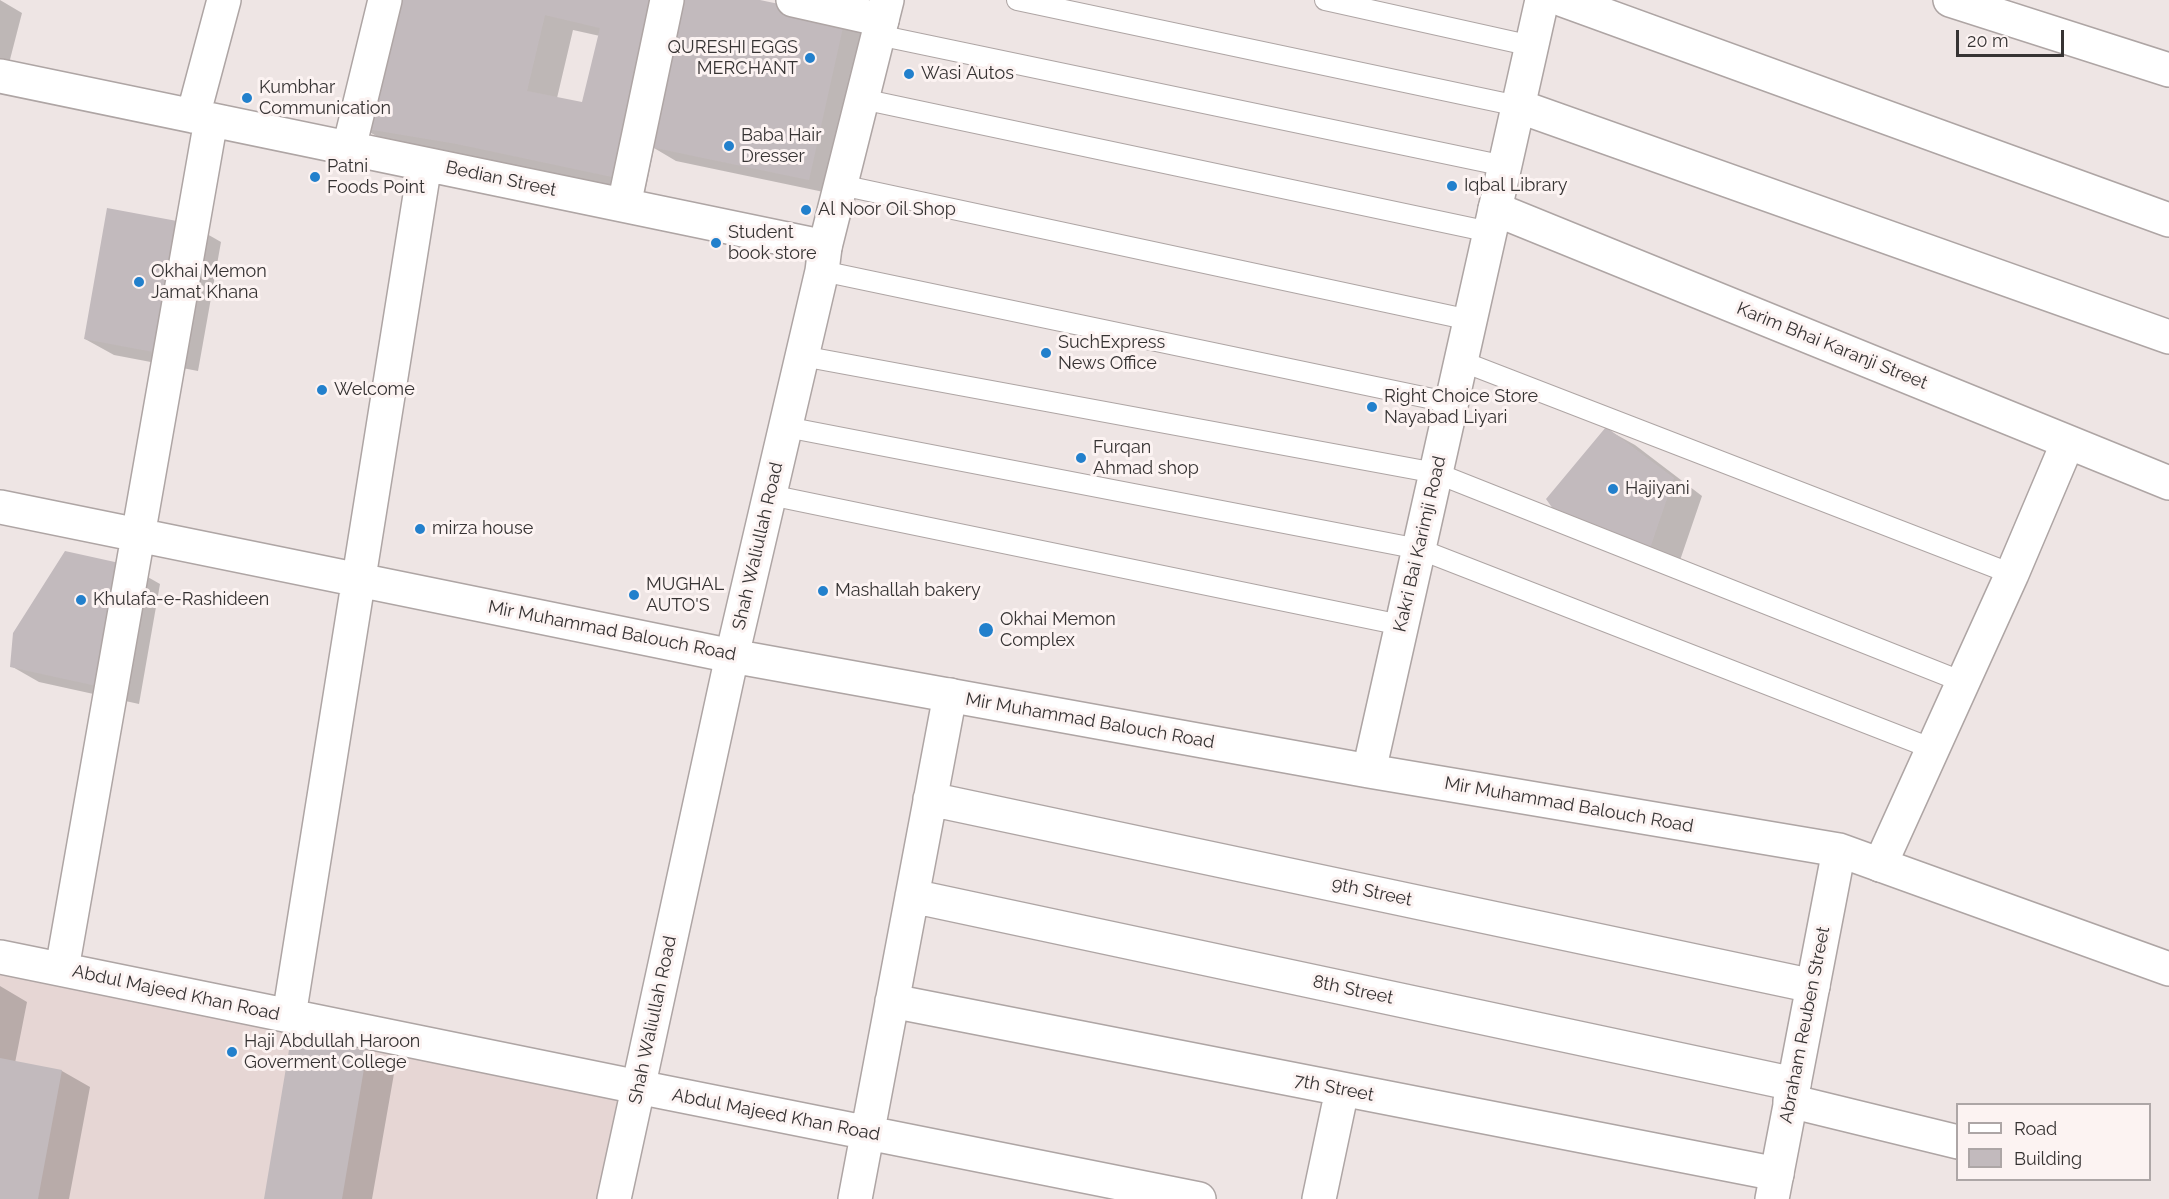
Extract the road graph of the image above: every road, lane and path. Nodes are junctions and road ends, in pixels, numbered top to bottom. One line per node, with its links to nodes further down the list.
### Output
1 (224, 0): 16 (street)
2 (385, 0): 17 (street)
3 (668, 0): 21 (street)
4 (793, 0): 10 (street)
5 (1017, 0): 15 (lane)
6 (1325, 0): 11 (lane)
7 (1542, 0): 11 (street, Kakri Bai Karimji Road)
8 (1563, 0): 23 (street)
9 (1950, 0): 12 (street)
10 (882, 18): 14 (street, Shah Waliullah Road); 19 (lane)
11 (1532, 46): 15 (street, Kakri Bai Karimji Road)
12 (2169, 70)
13 (0, 76): 16 (street, Bedian Street)
14 (862, 99): 20 (street, Shah Waliullah Road); 22 (lane)
15 (1518, 106): 19 (street, Kakri Bai Karimji Road); 26 (street)
16 (202, 118): 17 (street, Bedian Street); 36 (street)
17 (348, 148): 18 (street, Bedian Street)
18 (425, 164): 21 (street, Bedian Street); 39 (street)
19 (1505, 166): 22 (street, Kakri Bai Karimji Road)
20 (841, 185): 24 (street, Shah Waliullah Road); 25 (lane)
21 (624, 205): 24 (street, Bedian Street)
22 (1493, 220): 25 (street, Kakri Bai Karimji Road); 31 (street, Karim Bhai Karanji Street)
23 (2169, 220)
24 (824, 259): 27 (street, Shah Waliullah Road); 29 (lane)
25 (1470, 320): 28 (street, Kakri Bai Karimji Road)
26 (2169, 337)
27 (802, 356): 30 (street, Shah Waliullah Road); 32 (lane)
28 (1461, 361): 29 (street, Kakri Bai Karimji Road); 38 (lane)
29 (1452, 403): 32 (street, Kakri Bai Karimji Road)
30 (786, 427): 34 (street, Shah Waliullah Road); 37 (lane)
31 (2068, 442): 33 (street, Karim Bhai Karanji Street); 38 (street)
32 (1436, 472): 37 (street, Kakri Bai Karimji Road); 42 (lane)
33 (2169, 483)
34 (770, 495): 40 (lane); 41 (street, Shah Waliullah Road)
35 (0, 507): 36 (street, Mir Muhammad Balouch Road)
36 (138, 535): 39 (street, Mir Muhammad Balouch Road); 51 (street)
37 (1419, 549): 40 (street, Kakri Bai Karimji Road); 44 (lane)
38 (2012, 574): 42 (street)
39 (359, 580): 41 (street, Mir Muhammad Balouch Road); 55 (street)
40 (1401, 625): 45 (street, Kakri Bai Karimji Road)
41 (732, 656): 43 (street, Mir Muhammad Balouch Road); 56 (street, Shah Waliullah Road)
42 (1963, 682): 44 (street)
43 (950, 695): 45 (street, Mir Muhammad Balouch Road); 46 (street)
44 (1933, 749): 48 (street)
45 (1369, 771): 47 (street, Mir Muhammad Balouch Road)
46 (930, 799): 49 (street); 53 (street, 9th Street)
47 (1839, 850): 48 (street, Mir Muhammad Balouch Road); 53 (street, Abraham Reuben Street)
48 (1880, 865): 52 (street, Mir Muhammad Balouch Road)
49 (912, 896): 54 (street); 58 (street, 8th Street)
50 (0, 957): 51 (street, Abdul Majeed Khan Road)
51 (62, 969): 55 (street, Abdul Majeed Khan Road)
52 (2169, 969)
53 (1813, 986): 58 (street, Abraham Reuben Street)
54 (892, 1001): 57 (street, 7th Street); 59 (street)
55 (289, 1016): 56 (street, Abdul Majeed Khan Road)
56 (638, 1087): 59 (street, Abdul Majeed Khan Road); 62 (street, Shah Waliullah Road)
57 (1342, 1090): 61 (street, 7th Street); 65 (street)
58 (1792, 1093): 60 (street, 8th Street); 61 (street, Abraham Reuben Street)
59 (868, 1133): 63 (street); 64 (street, Abdul Majeed Khan Road)
60 (1956, 1141)
61 (1774, 1186)
62 (614, 1199)
63 (855, 1199)
64 (1199, 1199)
65 (1319, 1199)

